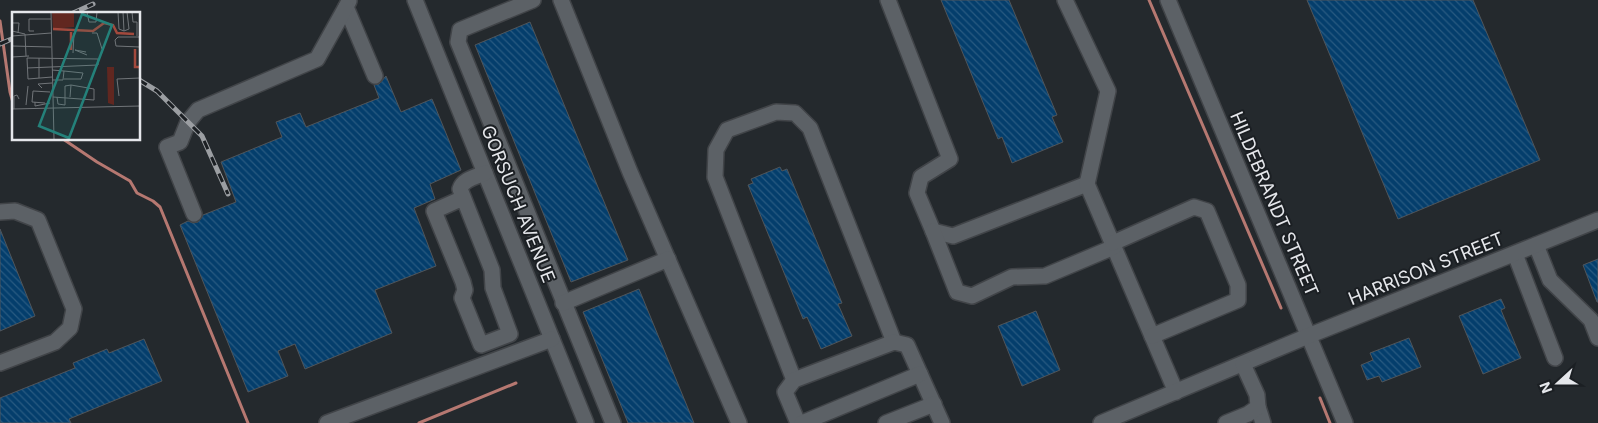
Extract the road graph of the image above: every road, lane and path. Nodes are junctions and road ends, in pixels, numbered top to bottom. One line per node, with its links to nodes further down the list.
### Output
1 (415, 0): 9 (street, GORSUCH AVENUE)
2 (533, 0): 20 (street)
3 (561, 0): 19 (street)
4 (888, 0): 15 (street)
5 (1065, 0): 10 (street)
6 (1168, 0): 22 (street, HILDEBRANDT STREET)
7 (348, 3): 8 (street); 13 (street)
8 (375, 76)
9 (485, 173): 11 (street); 24 (street, GORSUCH AVENUE)
10 (1087, 184): 15 (street); 16 (street)
11 (463, 198): 11 (street)
12 (0, 212): 27 (street)
13 (194, 214)
14 (1598, 220): 17 (street, HARRISON STREET)
15 (933, 231): 16 (street)
16 (1114, 245): 21 (street); 21 (street)
17 (1536, 245): 18 (street, HARRISON STREET); 23 (street)
18 (1515, 254): 22 (street, HARRISON STREET); 26 (street)
19 (668, 259): 20 (street); 37 (street)
20 (563, 303): 36 (street)
21 (1152, 336): 31 (street)
22 (1308, 336): 28 (street, HARRISON STREET); 45 (street, HILDEBRANDT STREET)
23 (1598, 338)
24 (552, 339): 34 (street); 35 (street, GORSUCH AVENUE)
25 (894, 342): 29 (street); 30 (street); 30 (street)
26 (1555, 358)
27 (0, 364)
28 (1243, 364): 31 (street, HARRISON STREET); 33 (street)
29 (920, 374): 32 (street); 39 (street)
30 (794, 380): 38 (street)
31 (1176, 392): 42 (street, HARRISON STREET)
32 (934, 404): 40 (street); 41 (street)
33 (1258, 407): 43 (street); 44 (street)
34 (326, 423)
35 (586, 423)
36 (613, 423)
37 (739, 423)
38 (798, 423)
39 (802, 423)
40 (886, 423)
41 (942, 423)
42 (1101, 423)
43 (1226, 423)
44 (1263, 423)
45 (1345, 423)

